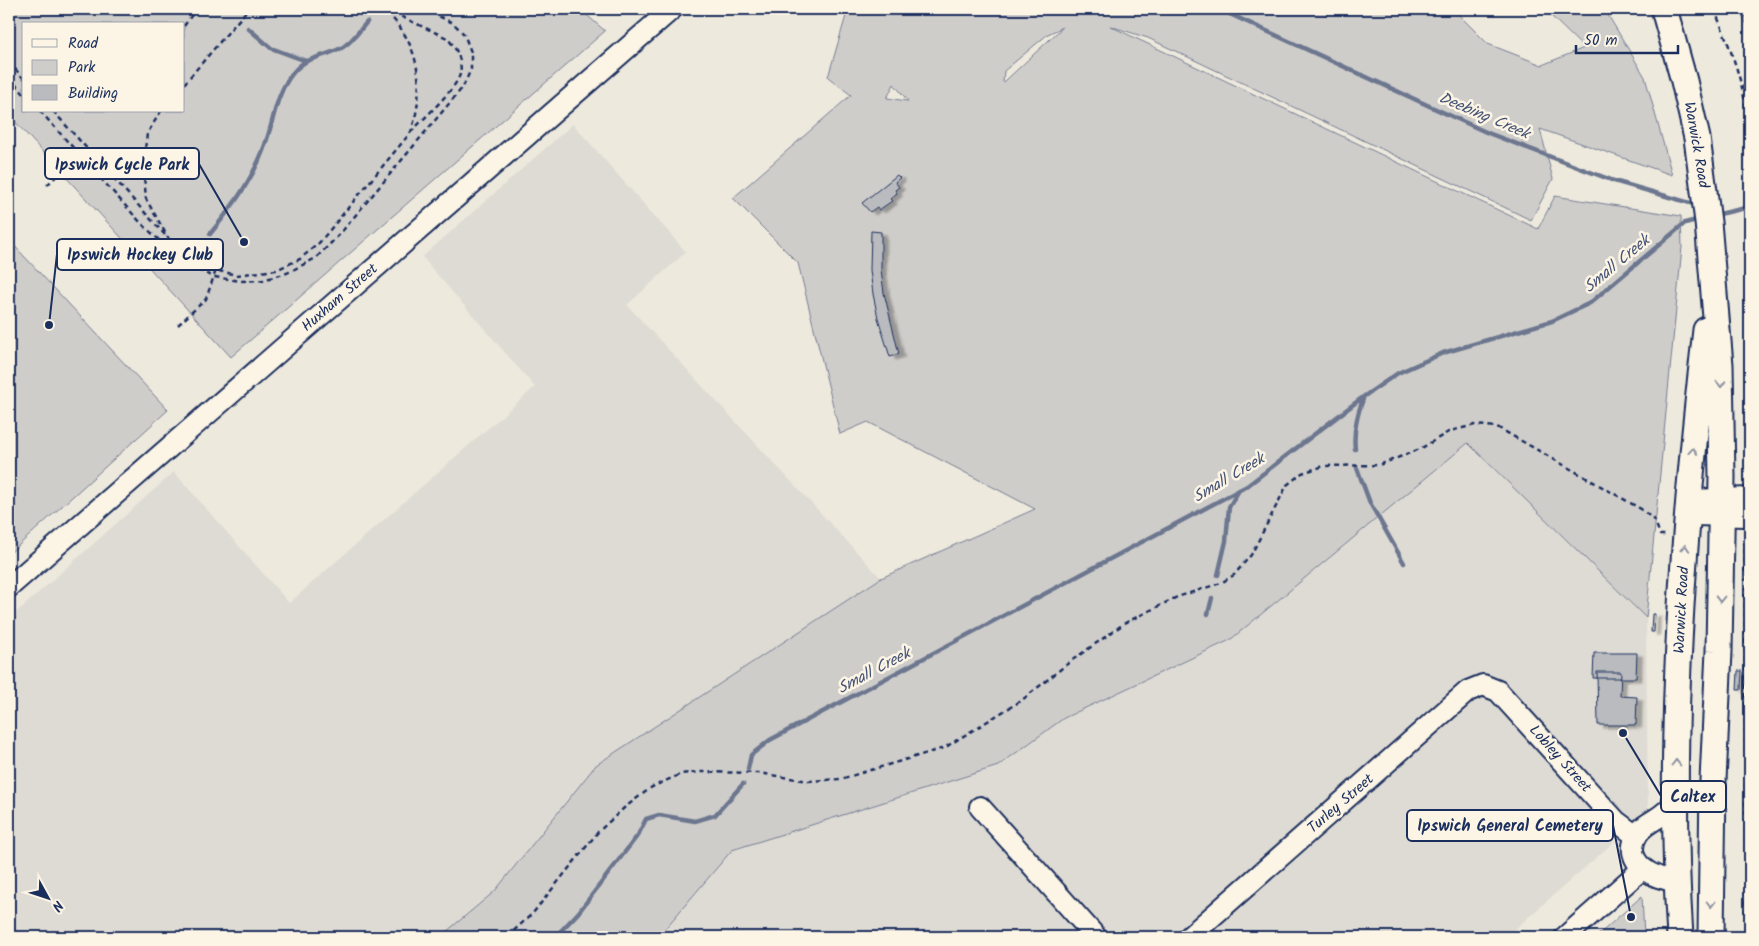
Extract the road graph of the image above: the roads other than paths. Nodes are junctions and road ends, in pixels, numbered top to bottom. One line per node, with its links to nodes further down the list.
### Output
1 (672, 9): 8 (street, Huxham Street)
2 (1664, 9): 3 (main road, Warwick Road)
3 (1712, 283): 5 (main road, Warwick Road, one-way to 3); 6 (main road, Warwick Road, one-way to 6)
4 (1748, 490): 6 (street)
5 (1689, 507): 6 (street); 10 (main road, Warwick Road, one-way to 5)
6 (1721, 507): 7 (street); 13 (main road, Warwick Road, one-way to 13)
7 (1747, 521)
8 (9, 587)
9 (1498, 690): 12 (street, Lobley Street); 17 (street, Turley Street)
10 (1675, 802): 12 (street); 15 (main road, Warwick Road)
11 (980, 808): 16 (street)
12 (1636, 836): 14 (street)
13 (1713, 836): 15 (main road); 20 (main road, Warwick Road, one-way to 20)
14 (1642, 869): 15 (street); 18 (street)
15 (1677, 882): 19 (main road, Warwick Road)
16 (1096, 937)
17 (1189, 937)
18 (1565, 937)
19 (1680, 937)
20 (1711, 937)

